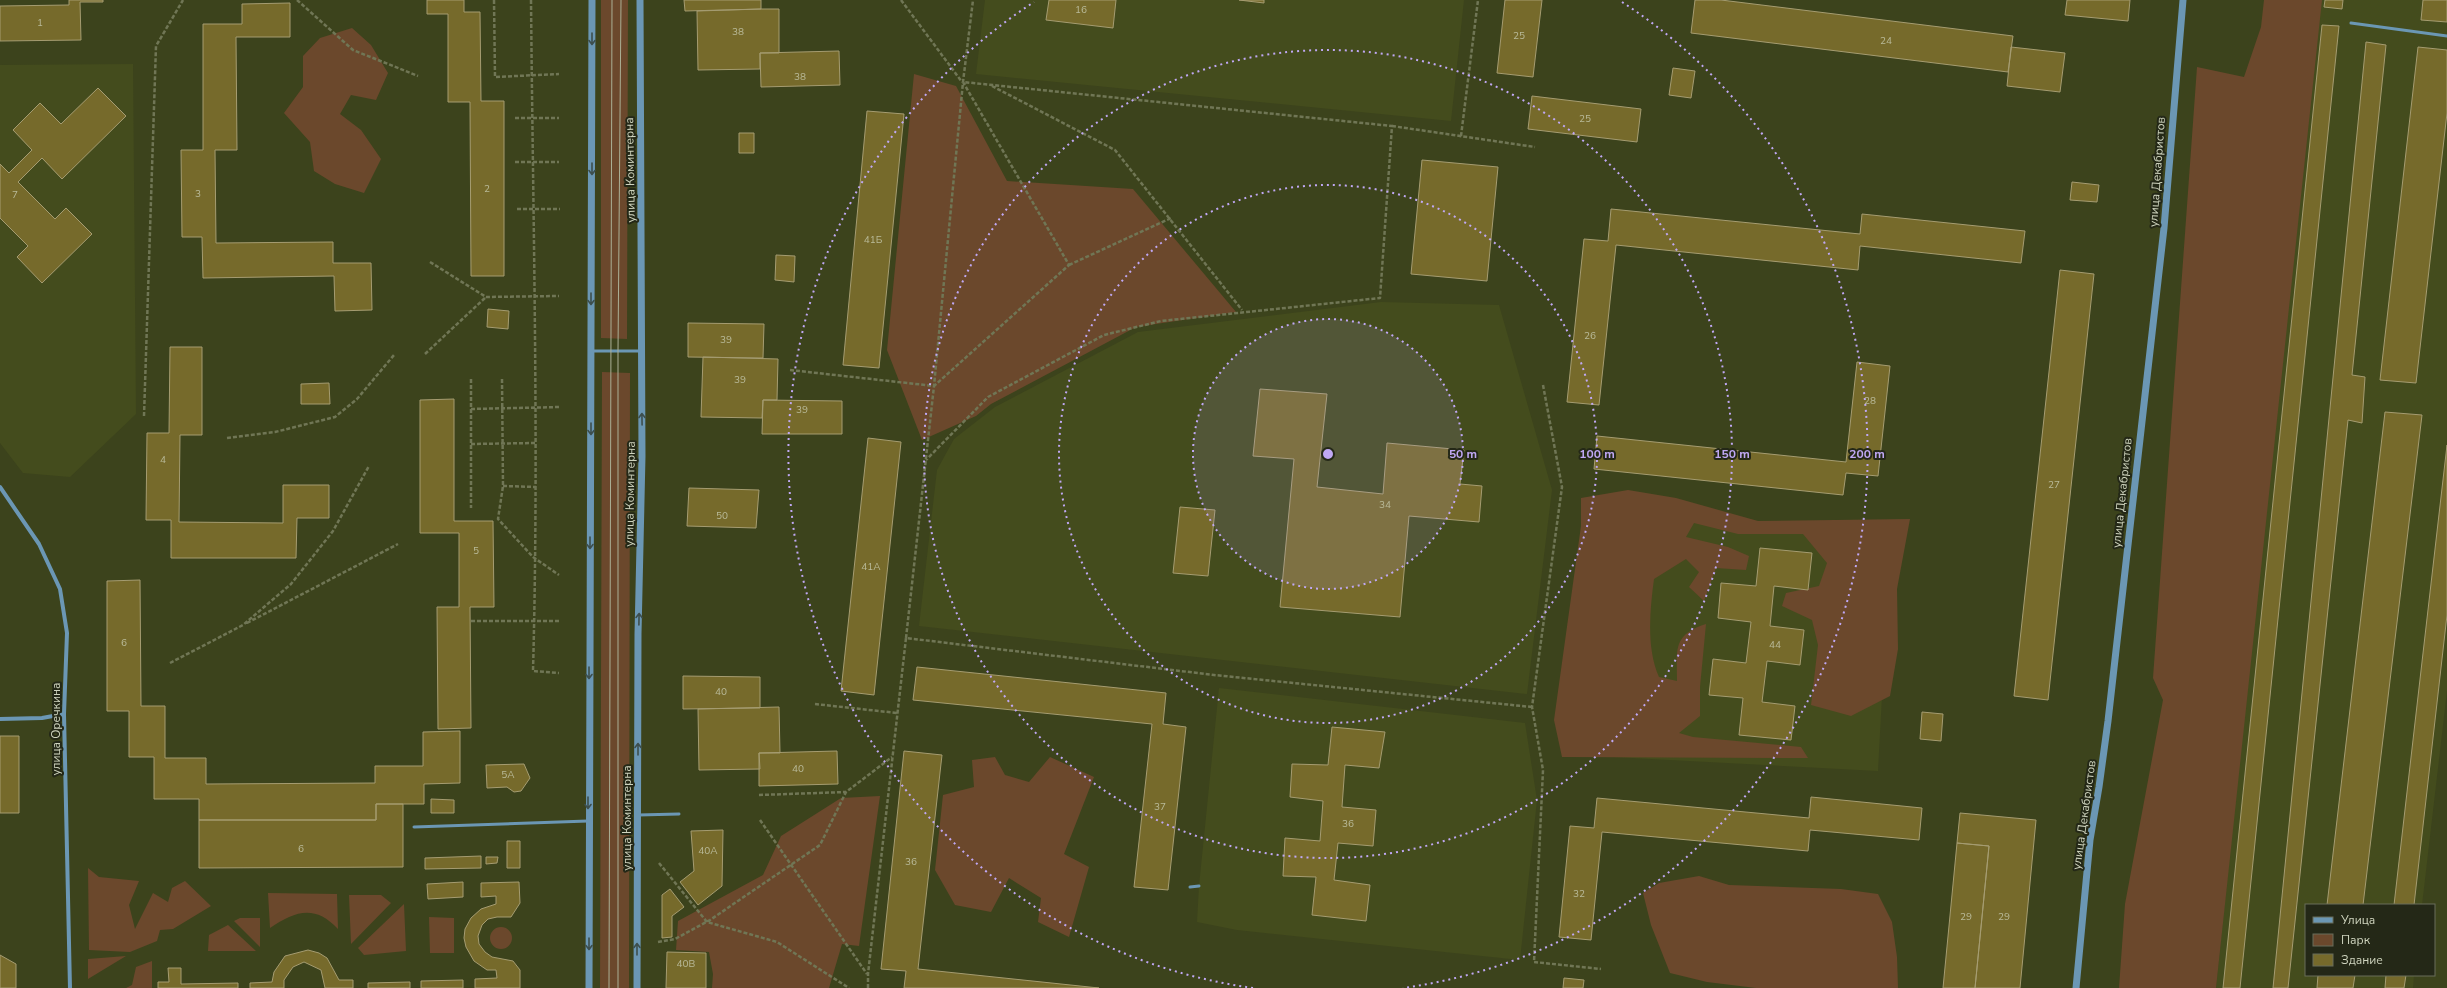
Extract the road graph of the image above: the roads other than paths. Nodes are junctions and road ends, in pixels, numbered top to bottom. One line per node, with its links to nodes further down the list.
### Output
1 (592, 0): 6 (street, one-way to 6)
2 (640, 0): 7 (street, улица Коминтерна)
3 (2183, 0): 20 (street, улица Декабристов)
4 (2351, 23): 5 (lane)
5 (2447, 36)
6 (591, 351): 7 (lane); 13 (street, one-way to 13)
7 (641, 351): 12 (street, улица Коминтерна, one-way to 7)
8 (0, 487): 9 (street, улица Оречкина)
9 (64, 714): 10 (street); 17 (street, улица Оречкина)
10 (0, 719)
11 (679, 814): 12 (lane)
12 (638, 815): 19 (street, улица Коминтерна, one-way to 12)
13 (588, 821): 14 (lane); 18 (street, one-way to 18)
14 (414, 828)
15 (1199, 886): 16 (lane)
16 (1190, 887)
17 (70, 988)
18 (589, 988)
19 (637, 988)
20 (2076, 988)

